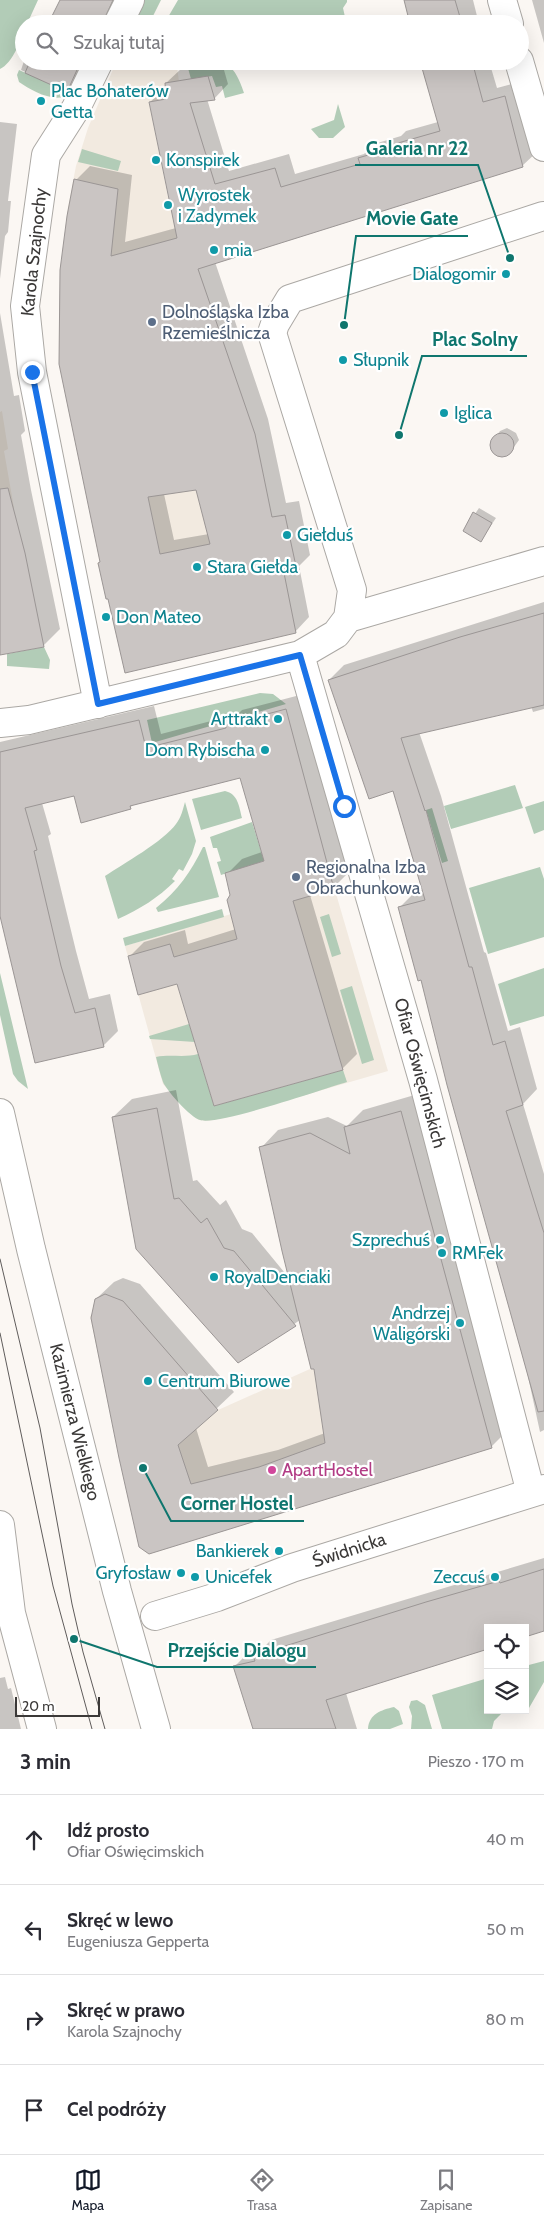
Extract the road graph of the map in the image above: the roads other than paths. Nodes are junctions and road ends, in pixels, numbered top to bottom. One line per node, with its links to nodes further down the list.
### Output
1 (130, 0): 3 (street)
2 (502, 0): 4 (street)
3 (122, 15)
4 (506, 15)
5 (95, 70): 12 (street, Karola Szajnochy)
6 (522, 70): 7 (street)
7 (544, 147)
8 (544, 216): 10 (street)
9 (544, 561): 10 (street)
10 (348, 618): 11 (street)
11 (300, 655): 12 (street); 15 (street, Ofiar Oświęcimskich)
12 (98, 704): 13 (street)
13 (0, 723)
14 (0, 1113): 19 (street, Kazimierza Wielkiego)
15 (537, 1491): 17 (street, Świdnicka)
16 (0, 1525): 18 (street)
17 (155, 1616)
18 (42, 1729)
19 (156, 1729)

